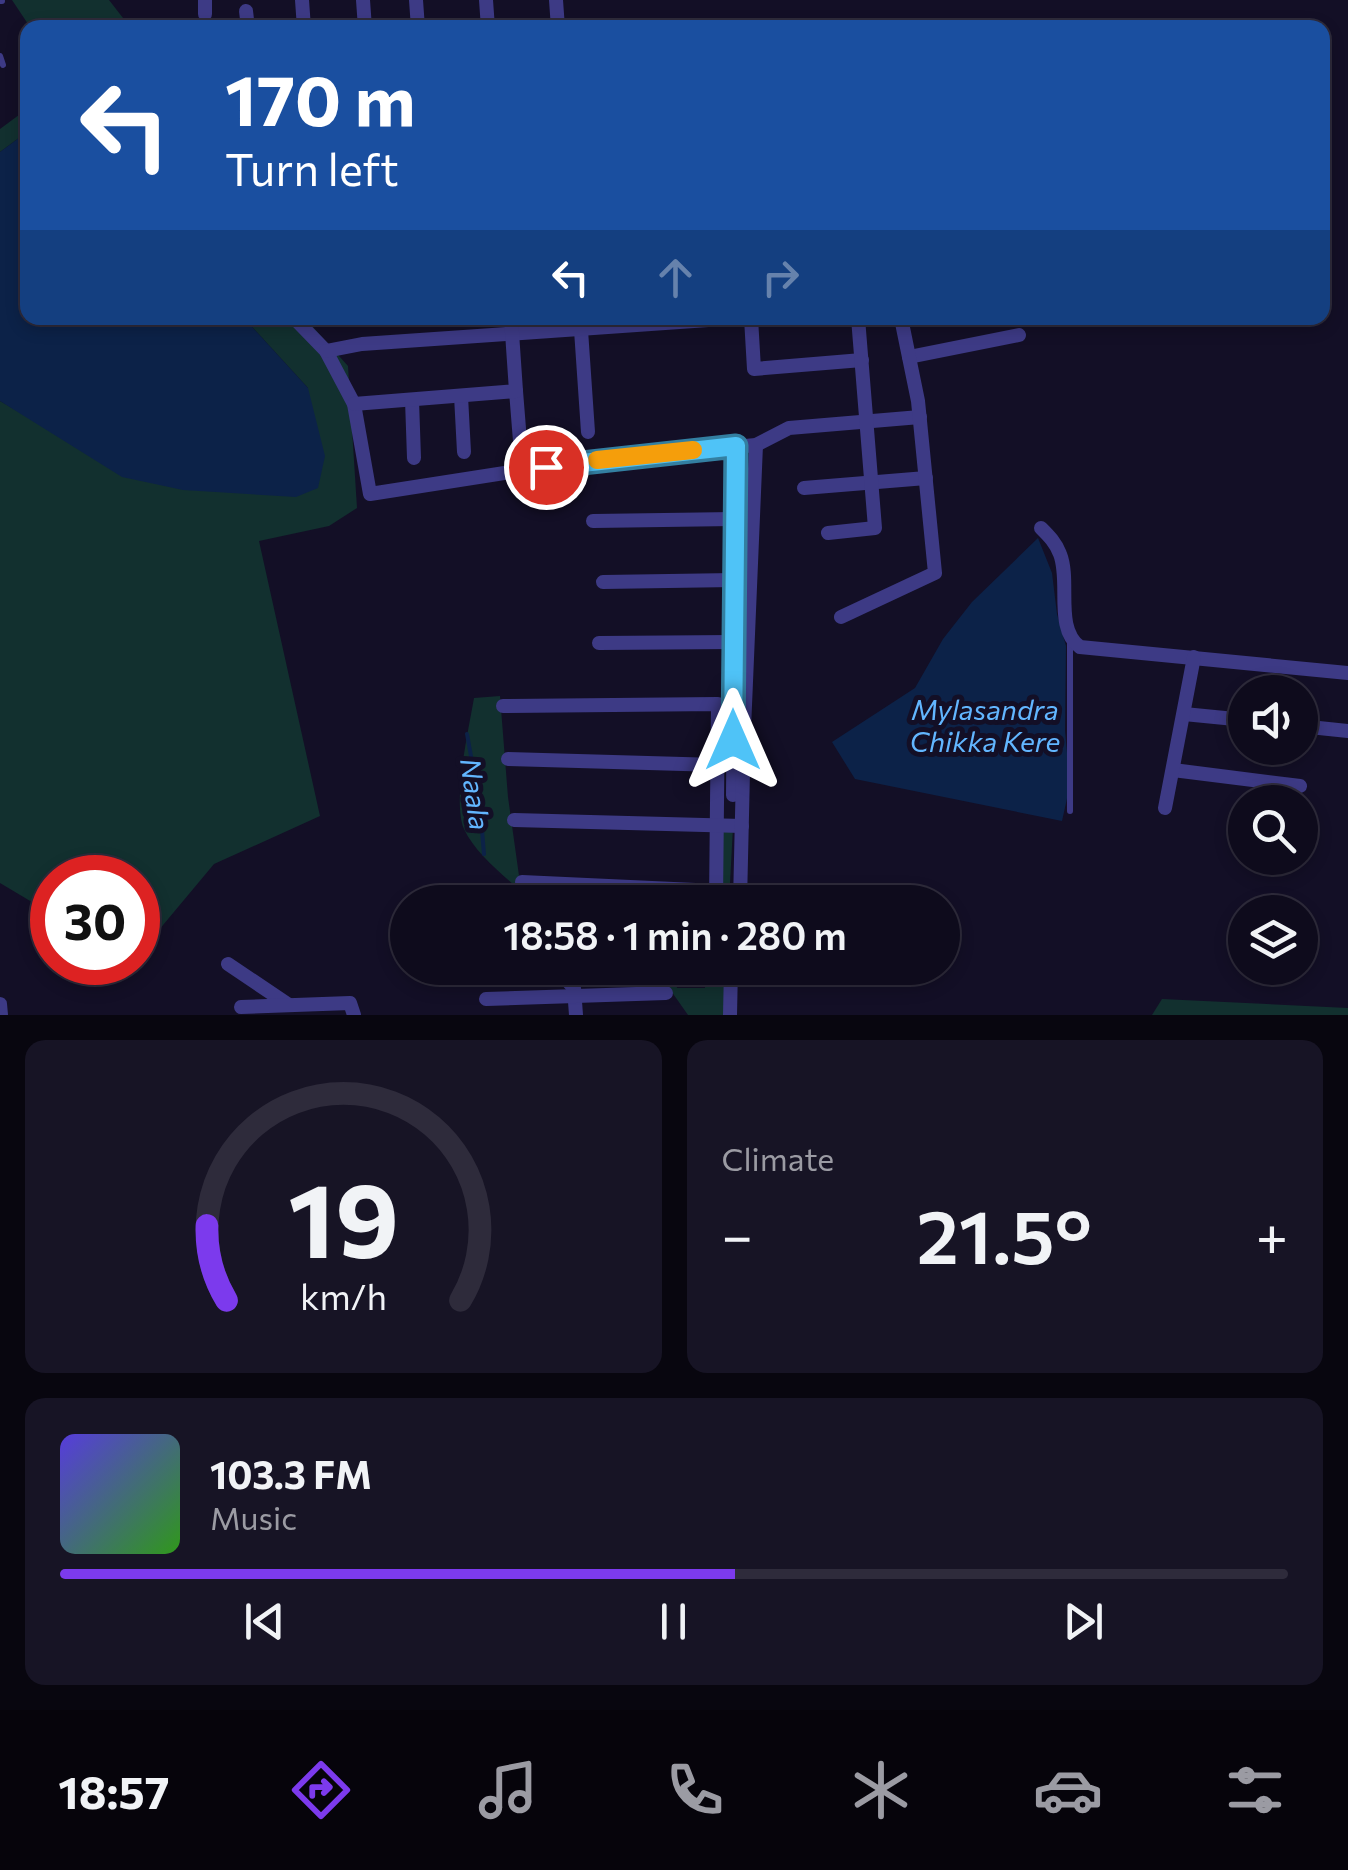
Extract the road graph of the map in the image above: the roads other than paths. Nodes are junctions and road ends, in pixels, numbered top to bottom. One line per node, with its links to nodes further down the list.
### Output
1 (301, 325): 10 (street)
2 (511, 325): 9 (street)
3 (646, 325): 7 (street)
4 (751, 325): 12 (street)
5 (859, 325): 12 (street)
6 (902, 325): 11 (street)
7 (581, 330): 9 (street); 19 (street)
8 (1019, 335): 11 (street)
9 (512, 336): 10 (street); 13 (street)
10 (326, 350): 16 (street)
11 (909, 356): 17 (street)
12 (862, 360): 18 (street)
13 (516, 390): 14 (street); 20 (street)
14 (460, 396): 15 (street); 23 (street)
15 (412, 400): 16 (street); 24 (street)
16 (354, 404): 22 (street)
17 (920, 416): 18 (street); 25 (street)
18 (868, 421): 21 (street); 26 (street)
19 (588, 432)
20 (520, 442)
21 (756, 445): 22 (street); 52 (street)
22 (736, 446): 28 (street)
23 (464, 452)
24 (414, 458)
25 (926, 478): 26 (street); 34 (street)
26 (872, 484): 27 (street); 31 (street)
27 (804, 488)
28 (734, 519): 29 (street); 32 (street)
29 (594, 522)
30 (1041, 528): 35 (street)
31 (828, 534)
32 (734, 580): 33 (street); 37 (street)
33 (603, 582)
34 (841, 616)
35 (1070, 637): 38 (street); 50 (lane)
36 (599, 642): 37 (street)
37 (732, 642): 52 (street)
38 (1194, 657): 39 (street); 41 (street)
39 (1348, 673)
40 (503, 706): 46 (street)
41 (1184, 714): 42 (street); 47 (street)
42 (1228, 718)
43 (1318, 728): 44 (street)
44 (1348, 731)
45 (508, 759): 46 (street)
46 (718, 765): 52 (street)
47 (1173, 770): 48 (street); 49 (street)
48 (1292, 785)
49 (1166, 808)
50 (1070, 810)
51 (514, 820): 52 (street)
52 (731, 826): 55 (street); 56 (street); 57 (street)
53 (522, 882): 54 (street)
54 (561, 885)
55 (719, 885)
56 (732, 885)
57 (738, 885)
58 (228, 964): 66 (street)
59 (571, 985): 63 (street)
60 (731, 985): 71 (street)
61 (739, 985): 72 (street)
62 (666, 993): 63 (street)
63 (574, 995): 64 (street); 70 (street)
64 (486, 999)
65 (0, 1004): 68 (street)
66 (289, 1005): 67 (street); 69 (street)
67 (241, 1007)
68 (2, 1015)
69 (354, 1015)
70 (576, 1015)
71 (730, 1015)
72 (738, 1015)

